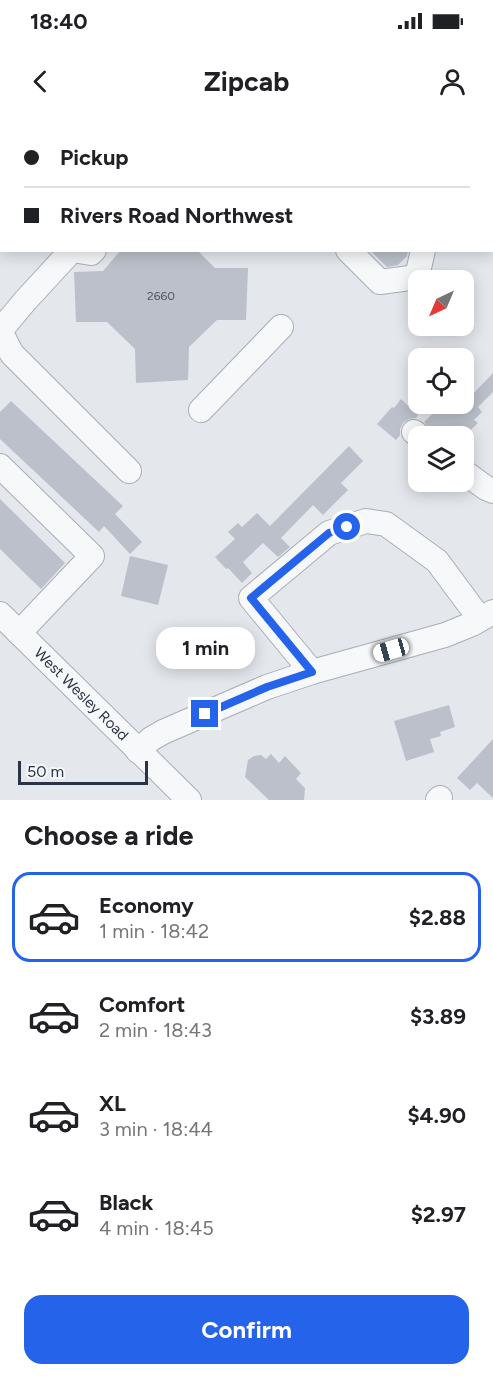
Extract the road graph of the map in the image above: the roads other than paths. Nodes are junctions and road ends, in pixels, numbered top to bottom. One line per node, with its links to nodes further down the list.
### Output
1 (70, 252): 7 (street)
2 (350, 252): 3 (street)
3 (423, 252)
4 (281, 327): 5 (street)
5 (201, 410)
6 (0, 466): 12 (street)
7 (129, 471)
8 (474, 479): 9 (street)
9 (493, 492)
10 (0, 614): 12 (street, West Wesley Road)
11 (487, 615): 13 (street); 13 (street)
12 (19, 633): 14 (street, West Wesley Road)
13 (312, 672): 14 (street)
14 (138, 751): 15 (street, West Wesley Road)
15 (189, 800)

